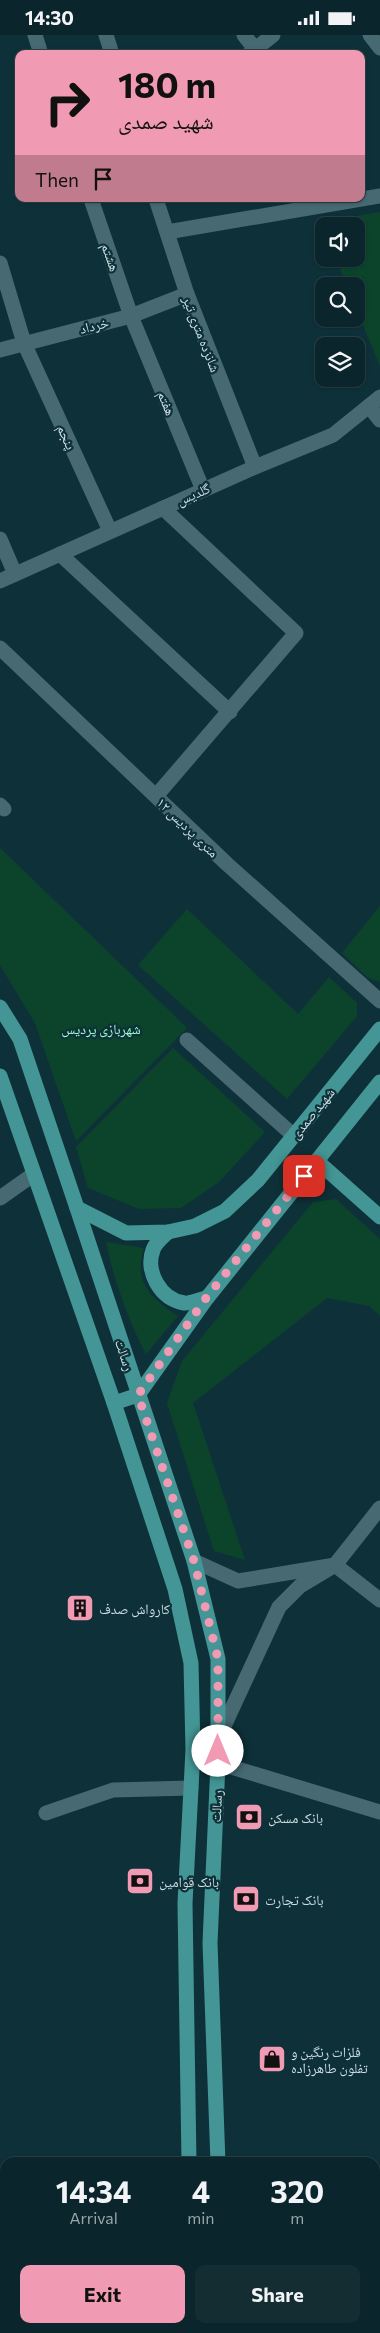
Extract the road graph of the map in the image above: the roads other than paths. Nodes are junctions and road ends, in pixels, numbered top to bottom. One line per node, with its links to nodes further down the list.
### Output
1 (35, 35): 7 (street)
2 (106, 35): 8 (street)
3 (244, 35): 9 (street)
4 (273, 35): 10 (street)
5 (370, 35): 6 (street)
6 (380, 48)
7 (41, 50)
8 (111, 50)
9 (253, 50)
10 (256, 50)
11 (92, 202): 17 (street, هشتم)
12 (157, 202): 14 (street, شانزده متری تیر)
13 (334, 202): 14 (street)
14 (167, 231): 16 (street, شانزده متری تیر)
15 (0, 263): 18 (street, پنجم)
16 (187, 294): 17 (street, خرداد); 22 (street, شانزده متری تیر)
17 (131, 316): 18 (street, خرداد); 23 (street, هفتم)
18 (24, 343): 19 (street, خرداد); 25 (street, پنجم)
19 (0, 350)
20 (374, 402): 21 (street); 22 (street, گلدیس)
21 (380, 421)
22 (255, 467): 23 (street, گلدیس)
23 (203, 490): 24 (street, گلدیس)
24 (163, 508): 25 (street, گلدیس); 31 (street)
25 (110, 531): 27 (street, گلدیس)
26 (0, 539): 28 (street)
27 (60, 554): 28 (street, گلدیس); 31 (street)
28 (15, 574): 29 (street, گلدیس)
29 (0, 581)
30 (0, 648): 32 (street, ۱۲ متری پردیس)
31 (230, 712): 32 (street)
32 (156, 796): 33 (street, ۱۲ متری پردیس)
33 (380, 1001)
34 (0, 1007): 43 (main road, رسالت)
35 (380, 1029): 39 (main road, شهید صمدی)
36 (187, 1040): 39 (street)
37 (0, 1075): 41 (main road, رسالت)
38 (380, 1082): 40 (main road)
39 (294, 1136): 45 (main road, شهید صمدی)
40 (317, 1161): 44 (main road); 46 (main road)
41 (34, 1174): 42 (street); 48 (main road, رسالت)
42 (0, 1198)
43 (77, 1208): 45 (main road, شهید صمدی); 47 (main road, رسالت)
44 (380, 1217)
45 (168, 1232): 46 (main road)
46 (206, 1298): 47 (main road)
47 (138, 1395): 48 (main road); 50 (main road, رسالت)
48 (114, 1403): 55 (main road, رسالت)
49 (380, 1508): 51 (street)
50 (194, 1561): 51 (street); 53 (main road, رسالت)
51 (334, 1565): 52 (street); 53 (street)
52 (380, 1600)
53 (218, 1739): 54 (main road, رسالت)
54 (218, 1763): 56 (street); 59 (main road, رسالت)
55 (191, 1788): 57 (street); 58 (main road, رسالت)
56 (380, 1812)
57 (46, 1813)
58 (189, 2157)
59 (218, 2157)

